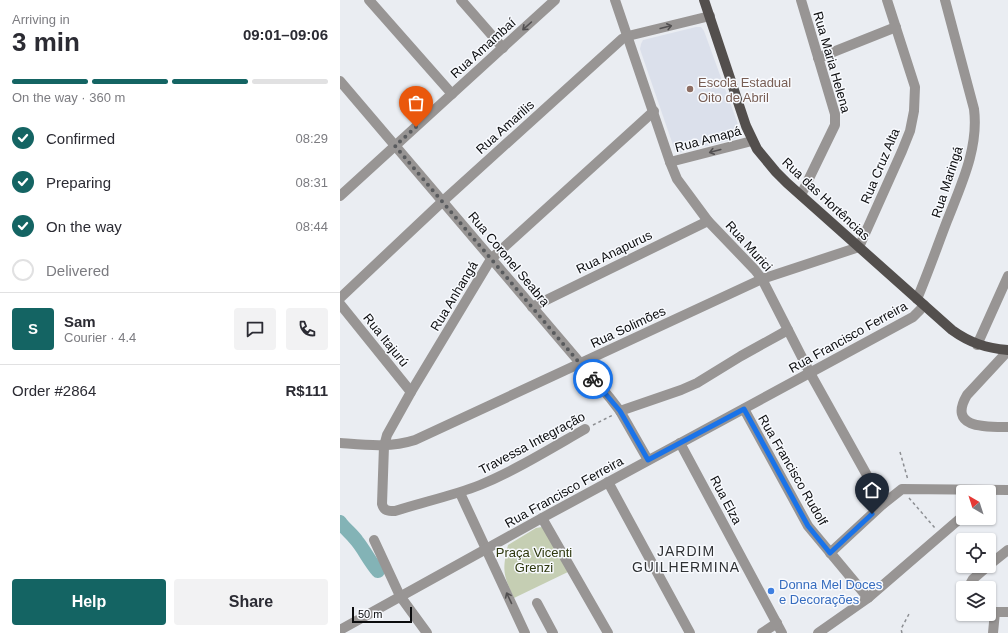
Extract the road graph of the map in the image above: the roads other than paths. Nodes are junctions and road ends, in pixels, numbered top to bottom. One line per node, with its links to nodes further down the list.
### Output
1 (368, 0): 15 (street)
2 (461, 0): 12 (street)
3 (555, 0): 12 (street, Rua Amambaí, one-way to 12)
4 (615, 0): 11 (street, Rua Murici)
5 (704, 0): 9 (main road, Rua das Hortências)
6 (801, 0): 13 (street, Rua Maria Helena)
7 (887, 0): 10 (street, Rua Cruz Alta)
8 (945, 0): 29 (street, Rua Maringá)
9 (710, 16): 11 (street, Rua Amarilis, one-way to 9); 17 (main road, Rua das Hortências)
10 (896, 27): 13 (street); 24 (street, Rua Cruz Alta)
11 (628, 36): 16 (street, Rua Murici); 22 (street, Rua Amarilis)
12 (503, 48): 15 (street, Rua Amambaí)
13 (818, 58): 21 (street, Rua Maria Helena)
14 (340, 81): 18 (street, Rua Coronel Seabra)
15 (452, 94): 18 (street, Rua Amambaí)
16 (654, 111): 19 (street, Rua Murici); 25 (street, Rua Anhangá)
17 (752, 141): 19 (street, Rua Amapá, one-way to 19); 21 (main road, Rua das Hortências)
18 (395, 146): 20 (street, Rua Amambaí); 22 (street, Rua Coronel Seabra)
19 (670, 162): 23 (street, Rua Murici)
20 (341, 193)
21 (801, 195): 24 (main road, Rua das Hortências)
22 (443, 201): 25 (street, Rua Coronel Seabra); 28 (street, Rua Amarilis)
23 (708, 221): 27 (street, Rua Murici); 31 (street, Rua Anapurus)
24 (859, 247): 27 (street, Rua Solimões); 29 (main road, Rua das Hortências)
25 (491, 258): 31 (street, Rua Coronel Seabra); 37 (street, Rua Anhangá)
26 (1008, 276): 33 (street)
27 (762, 279): 32 (street, Rua Murici); 35 (street, Rua Solimões)
28 (340, 298)
29 (920, 302): 33 (main road, Rua das Hortências); 36 (street, Rua Francisco Ferreira)
30 (340, 304): 37 (street, Rua Itajurú)
31 (532, 307): 35 (street, Rua Coronel Seabra)
32 (788, 330): 36 (street, Rua Murici); 39 (street)
33 (977, 345): 34 (main road, Rua das Hortências)
34 (1008, 351): 40 (street)
35 (581, 364): 39 (street, Rua Coronel Seabra); 44 (street, Rua Solimões)
36 (810, 373): 38 (street, Rua Francisco Ferreira); 52 (street, Rua Murici)
37 (411, 392): 44 (street, Rua Anhangá)
38 (744, 409): 43 (street, Rua Francisco Ferreira); 58 (street, Rua Francisco Rudolf)
39 (620, 411): 45 (street, Rua Coronel Seabra)
40 (1008, 427)
41 (585, 429): 50 (street, Travessa Integração)
42 (340, 443): 44 (street, Rua Solimões)
43 (680, 443): 45 (street, Rua Francisco Ferreira); 68 (street, Rua Elza)
44 (384, 446): 51 (street, Rua Anhangá)
45 (648, 460): 46 (street, Rua Francisco Ferreira)
46 (608, 482): 53 (street, Rua Francisco Ferreira); 74 (street)
47 (956, 490): 52 (street)
48 (1008, 490): 49 (street)
49 (996, 491)
50 (460, 493): 51 (street, Travessa Integração); 56 (street)
51 (382, 504)
52 (883, 504): 58 (street)
53 (542, 518): 56 (street, Rua Francisco Ferreira); 73 (street)
54 (956, 522): 63 (street)
55 (374, 540): 62 (street)
56 (486, 549): 62 (street, Rua Francisco Ferreira); 71 (street, one-way to 56)
57 (1008, 550): 59 (street)
58 (830, 553): 63 (street, Rua Francisco Rudolf)
59 (996, 560)
60 (980, 573): 61 (street)
61 (972, 581)
62 (400, 596): 69 (street, Rua Francisco Ferreira); 70 (street)
63 (868, 598): 77 (street)
64 (537, 603): 72 (street)
65 (996, 611): 66 (street)
66 (1008, 612)
67 (992, 621): 78 (street)
68 (777, 623): 75 (street); 76 (street, Rua Elza)
69 (340, 630)
70 (424, 630)
71 (525, 633)
72 (554, 633)
73 (608, 633)
74 (690, 633)
75 (762, 633)
76 (782, 633)
77 (818, 633)
78 (993, 633)

